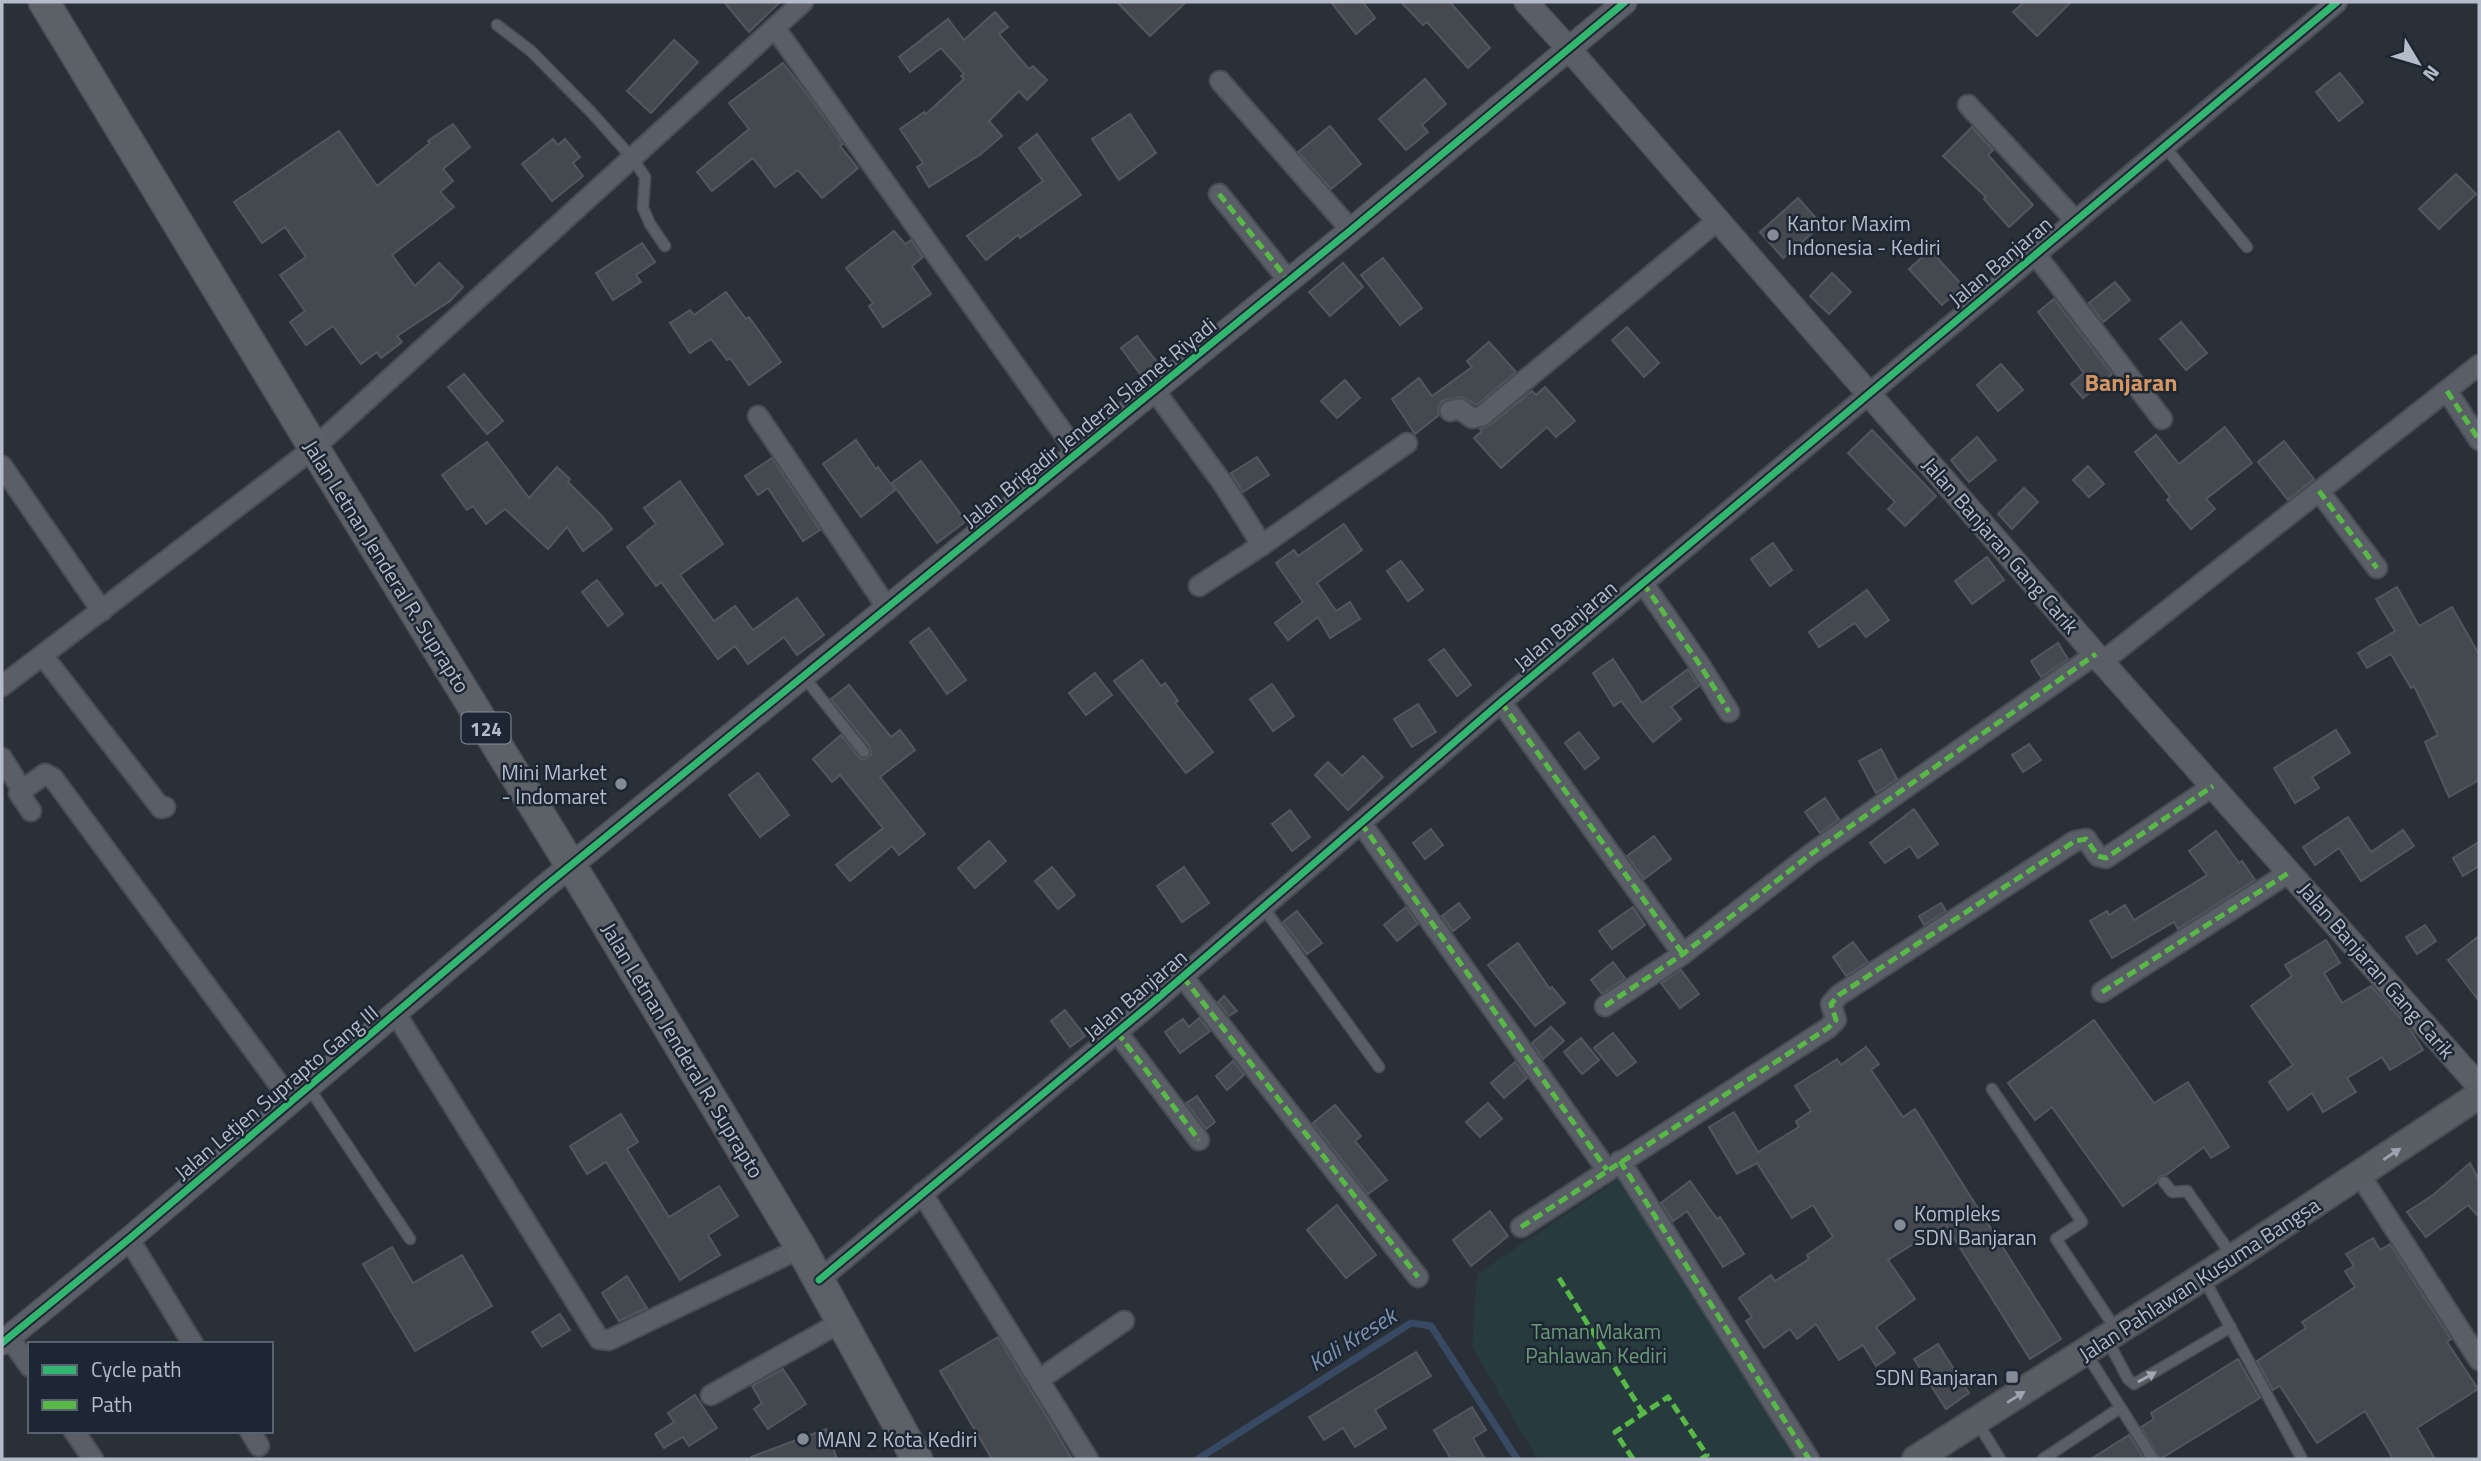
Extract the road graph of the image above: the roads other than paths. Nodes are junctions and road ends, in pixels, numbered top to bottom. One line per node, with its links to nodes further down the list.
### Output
1 (44, 2): 30 (main road, Jalan Letnan Jenderal R. Suprapto / 124)
2 (803, 2): 7 (street)
3 (1526, 2): 8 (street, Jalan Banjaran Gang Carik)
4 (1625, 2): 8 (street, Jalan Brigadir Jenderal Slamet Riyadi)
5 (2337, 2): 11 (street, Jalan Banjaran)
6 (497, 25): 12 (lane)
7 (775, 29): 12 (street); 31 (street)
8 (1569, 49): 14 (street, Jalan Banjaran Gang Carik); 16 (street, Jalan Brigadir Jenderal Slamet Riyadi)
9 (1220, 81): 16 (street)
10 (1968, 105): 15 (street)
11 (2165, 147): 15 (street, Jalan Banjaran); 18 (lane)
12 (633, 159): 17 (lane); 30 (street)
13 (1219, 194): 20 (street)
14 (1718, 220): 24 (street, Jalan Banjaran Gang Carik); 25 (street)
15 (2076, 221): 19 (street, Jalan Banjaran)
16 (1351, 230): 20 (street, Jalan Brigadir Jenderal Slamet Riyadi)
17 (666, 246)
18 (2247, 247)
19 (2036, 254): 24 (street, Jalan Banjaran); 27 (street)
20 (1289, 281): 22 (street, Jalan Brigadir Jenderal Slamet Riyadi)
21 (2479, 365): 23 (street)
22 (1155, 391): 31 (street, Jalan Brigadir Jenderal Slamet Riyadi); 34 (street)
23 (2447, 391): 28 (street); 33 (street)
24 (1870, 393): 36 (street, Jalan Banjaran); 41 (street, Jalan Banjaran Gang Carik)
25 (1450, 411)
26 (758, 416): 38 (street)
27 (2162, 419)
28 (2479, 440)
29 (1407, 443): 34 (street)
30 (314, 448): 39 (street); 53 (main road, Jalan Letnan Jenderal R. Suprapto / 124)
31 (1077, 454): 38 (street, Jalan Brigadir Jenderal Slamet Riyadi)
32 (2, 466): 39 (street)
33 (2319, 491): 35 (street); 41 (street)
34 (1262, 545): 37 (street)
35 (2377, 568)
36 (1643, 583): 44 (street, Jalan Banjaran); 45 (street)
37 (1199, 586)
38 (888, 610): 42 (street, Jalan Brigadir Jenderal Slamet Riyadi)
39 (102, 611): 40 (street)
40 (43, 656): 43 (street); 50 (street)
41 (2099, 658): 48 (street, Jalan Banjaran Gang Carik); 56 (street)
42 (804, 677): 46 (lane); 53 (street, Jalan Brigadir Jenderal Slamet Riyadi)
43 (2, 686)
44 (1502, 702): 52 (street, Jalan Banjaran); 56 (street)
45 (1729, 712)
46 (864, 752)
47 (2, 758): 49 (street)
48 (2213, 786): 54 (street, Jalan Banjaran Gang Carik); 68 (street)
49 (22, 790): 51 (street); 65 (street)
50 (165, 807)
51 (31, 811)
52 (1361, 823): 55 (street, Jalan Banjaran); 68 (street)
53 (571, 866): 60 (street, Jalan Letjen Suprapto Gang III); 75 (main road, Jalan Letnan Jenderal R. Suprapto / 124)
54 (2290, 872): 58 (street); 63 (street, Jalan Banjaran Gang Carik)
55 (1263, 908): 57 (street, Jalan Banjaran); 62 (lane)
56 (1683, 954): 59 (street)
57 (1183, 977): 61 (street, Jalan Banjaran); 78 (street)
58 (2102, 992)
59 (1605, 1006)
60 (396, 1014): 65 (street, Jalan Letjen Suprapto Gang III); 75 (street)
61 (1117, 1032): 67 (street); 71 (street, Jalan Banjaran)
62 (1380, 1067)
63 (2479, 1086)
64 (1993, 1089): 84 (lane)
65 (300, 1095): 73 (lane); 74 (street, Jalan Letjen Suprapto Gang III)
66 (2479, 1095): 69 (main road, Jalan Pahlawan Kusuma Bangsa, one-way to 66)
67 (1199, 1140)
68 (1613, 1166): 72 (street); 96 (street)
69 (2360, 1175): 76 (main road, Jalan Pahlawan Kusuma Bangsa); 86 (street)
70 (2164, 1182): 76 (lane)
71 (922, 1193): 79 (street, Jalan Banjaran); 88 (street)
72 (1521, 1227)
73 (410, 1239)
74 (129, 1240): 83 (street, Jalan Letjen Suprapto Gang III); 85 (street)
75 (801, 1248): 79 (main road, Jalan Letnan Jenderal R. Suprapto / 124)
76 (2234, 1257): 77 (main road, Jalan Pahlawan Kusuma Bangsa)
77 (2203, 1276): 82 (lane); 84 (main road, Jalan Pahlawan Kusuma Bangsa)
78 (1418, 1277)
79 (819, 1280): 80 (main road, Jalan Letnan Jenderal R. Suprapto / 124)
80 (843, 1321): 89 (street); 94 (main road, Jalan Letnan Jenderal R. Suprapto / 124)
81 (1124, 1321): 88 (street)
82 (2231, 1327): 84 (lane, one-way to 82); 101 (lane)
83 (5, 1340): 87 (street)
84 (2104, 1341): 90 (lane); 91 (main road, Jalan Pahlawan Kusuma Bangsa, one-way to 84)
85 (192, 1342)
86 (2479, 1360)
87 (28, 1365)
88 (1040, 1379): 95 (street)
89 (711, 1395)
90 (2120, 1408): 99 (lane); 100 (lane)
91 (1977, 1422): 97 (main road, Jalan Pahlawan Kusuma Bangsa); 98 (lane)
92 (75, 1433): 93 (street)
93 (93, 1459)
94 (917, 1459)
95 (1088, 1459)
96 (1809, 1459)
97 (1916, 1459)
98 (2000, 1459)
99 (2043, 1459)
100 (2153, 1459)
101 (2302, 1459)

